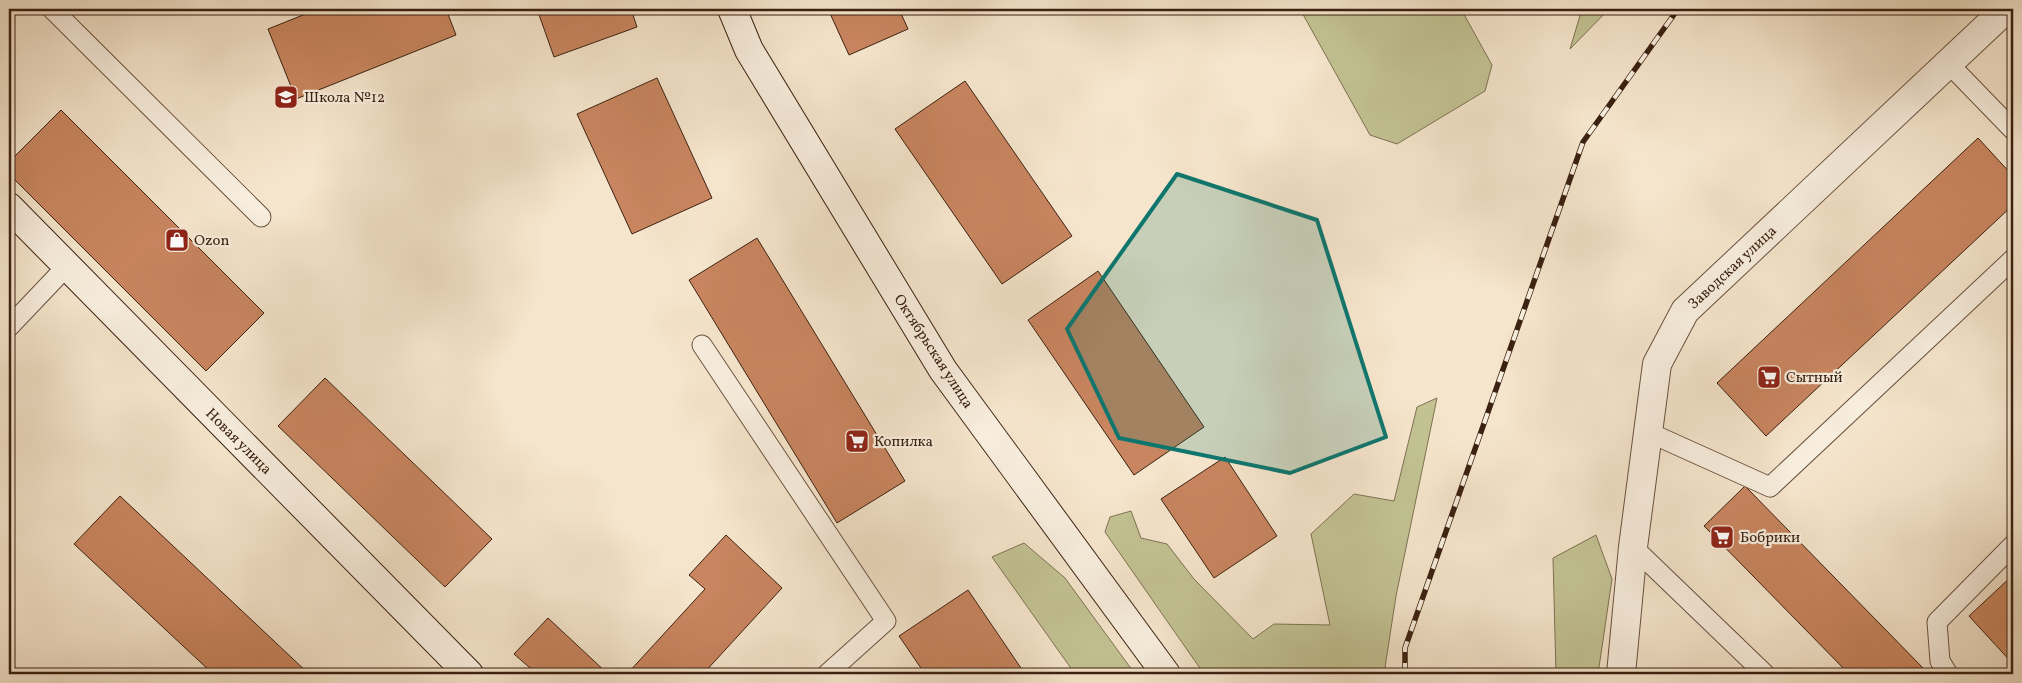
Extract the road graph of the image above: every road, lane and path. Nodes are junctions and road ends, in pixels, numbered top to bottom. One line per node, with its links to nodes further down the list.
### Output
1 (52, 9): 7 (lane)
2 (732, 9): 17 (main road, Октябрьская улица)
3 (2006, 9): 4 (main road, Заводская улица)
4 (1948, 63): 5 (lane); 12 (main road, Заводская улица)
5 (2013, 130)
6 (9, 207): 9 (main road, Новая улица)
7 (261, 217)
8 (2013, 259): 12 (lane)
9 (67, 266): 10 (lane); 15 (main road, Новая улица)
10 (9, 327)
11 (702, 345): 16 (lane)
12 (1648, 432): 14 (main road, Заводская улица)
13 (2013, 545): 20 (lane)
14 (1633, 547): 18 (main road, Заводская улица); 19 (lane)
15 (468, 674)
16 (827, 674)
17 (1166, 674)
18 (1621, 674)
19 (1765, 674)
20 (1948, 674)

